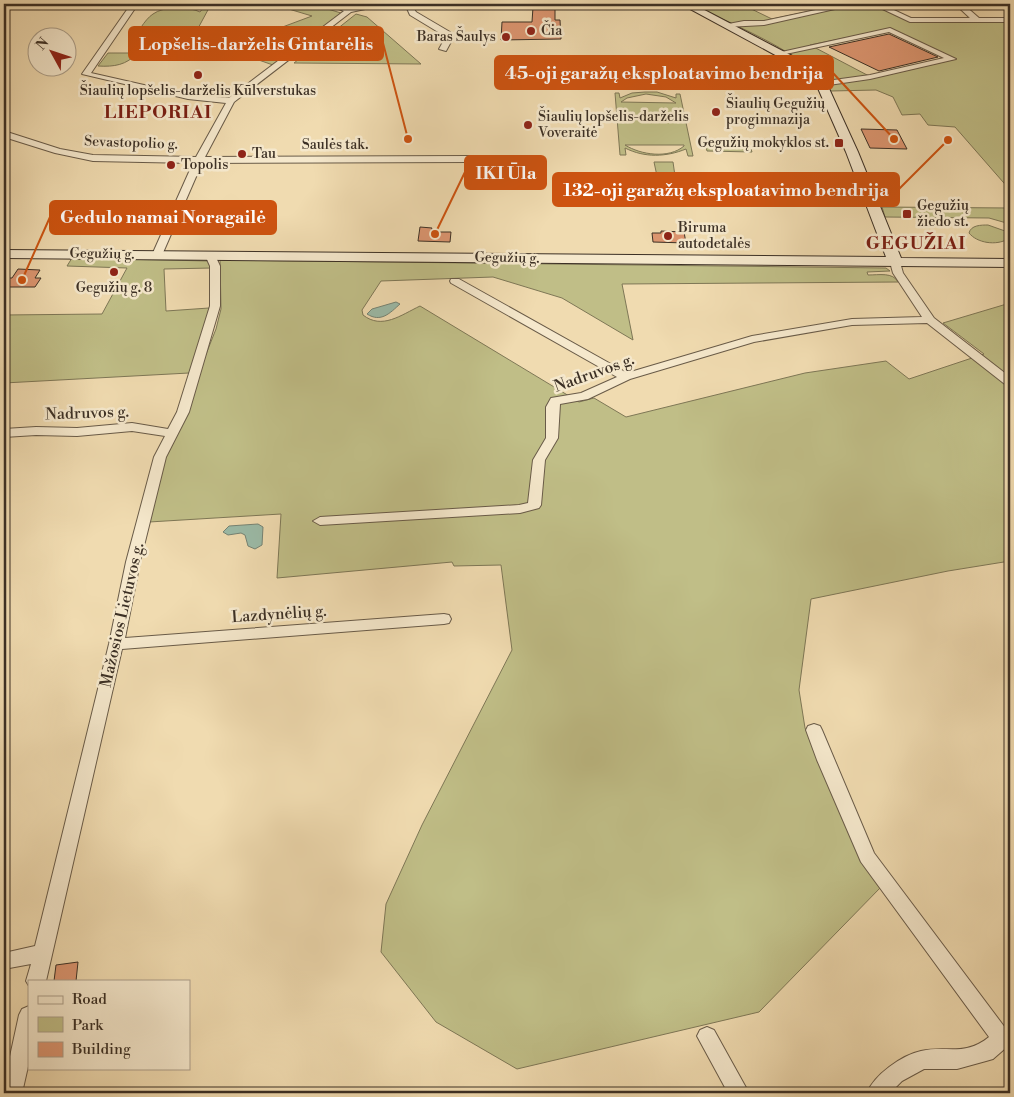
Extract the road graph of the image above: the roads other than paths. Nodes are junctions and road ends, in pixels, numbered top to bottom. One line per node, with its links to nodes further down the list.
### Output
1 (134, 4): 16 (street)
2 (328, 4): 9 (street)
3 (385, 4): 9 (street)
4 (408, 4): 13 (street)
5 (686, 4): 12 (main road)
6 (853, 4): 12 (street)
7 (876, 4): 10 (street)
8 (959, 4): 10 (street)
9 (349, 10): 16 (street)
10 (977, 20): 11 (street)
11 (1010, 20)
12 (728, 25): 14 (main road)
13 (443, 48)
14 (781, 53): 15 (main road); 15 (street)
15 (822, 84): 23 (main road)
16 (231, 101): 18 (street)
17 (4, 134): 18 (street, Sevastopolio g.)
18 (200, 159): 19 (street, Saulės tak.); 21 (street)
19 (470, 159)
20 (4, 254): 21 (main road, Gegužių g.)
21 (157, 255): 22 (main road, Gegužių g.)
22 (210, 256): 23 (main road, Gegužių g.); 30 (street, Mažosios Lietuvos g.)
23 (895, 262): 24 (main road, Gegužių g.); 26 (street)
24 (1010, 264)
25 (455, 281): 27 (street)
26 (930, 320): 27 (street, Nadruvos g.); 28 (street)
27 (626, 377): 31 (street, Nadruvos g.)
28 (1010, 383)
29 (4, 433): 30 (street, Nadruvos g.)
30 (171, 433): 33 (street, Mažosios Lietuvos g.)
31 (320, 521)
32 (444, 618): 33 (street, Lazdynėlių g.)
33 (116, 644): 35 (street, Mažosios Lietuvos g.)
34 (814, 730): 40 (street)
35 (42, 953): 36 (street); 37 (street, Mažosios Lietuvos g.)
36 (4, 960)
37 (36, 980)
38 (28, 1020): 41 (street)
39 (706, 1036): 42 (street)
40 (1006, 1044): 43 (street)
41 (12, 1093)
42 (739, 1093)
43 (877, 1093)

